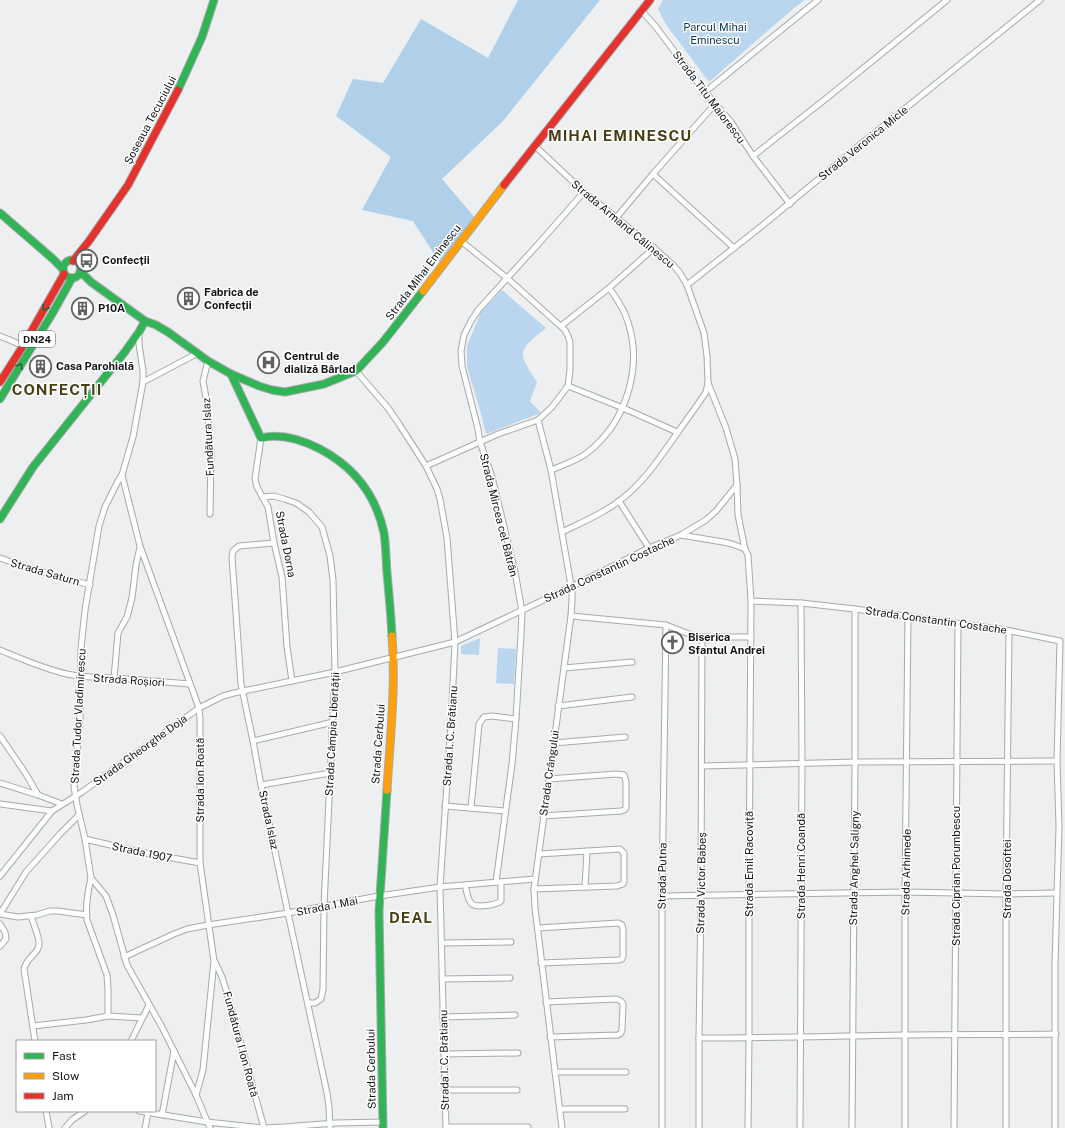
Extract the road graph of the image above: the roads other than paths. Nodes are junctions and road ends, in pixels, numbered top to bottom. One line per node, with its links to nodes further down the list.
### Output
1 (214, 0): 19 (main road, Șoseaua Tecuciului / DN24)
2 (650, 0): 6 (main road, Strada Mihai Eminescu)
3 (818, 0): 7 (street)
4 (947, 0): 10 (street)
5 (1040, 0): 13 (street, Strada Veronica Micle)
6 (641, 10): 7 (street, Strada Titu Maiorescu); 9 (main road, Strada Mihai Eminescu)
7 (705, 92): 8 (street, Strada Titu Maiorescu)
8 (715, 104): 10 (street, Strada Titu Maiorescu); 11 (street)
9 (535, 146): 12 (street, Strada Armand Călinescu); 16 (main road, Strada Mihai Eminescu)
10 (753, 156): 13 (street, Strada Titu Maiorescu)
11 (653, 174): 15 (street); 18 (street)
12 (584, 192): 15 (street, Strada Armand Călinescu); 21 (street, Strada Mircea cel Bătrân)
13 (790, 204): 18 (street, Strada Veronica Micle)
14 (0, 213): 19 (main road)
15 (616, 218): 17 (street, Strada Armand Călinescu)
16 (461, 241): 21 (street); 32 (main road, Strada Mihai Eminescu)
17 (654, 248): 22 (street, Strada Armand Călinescu); 23 (street)
18 (734, 248): 22 (street, Strada Veronica Micle)
19 (69, 266): 20 (main road); 20 (main road); 28 (main road, DN24, one-way to 28)
20 (76, 275): 24 (main road, Strada Mihai Eminescu); 29 (main road, DN24)
21 (507, 278): 25 (street); 43 (street, Strada Mircea cel Bătrân)
22 (687, 285): 36 (street, Strada Armand Călinescu)
23 (609, 288): 25 (street); 39 (street)
24 (145, 321): 26 (main road); 30 (main road, Strada Mihai Eminescu)
25 (561, 326): 37 (street)
26 (139, 332): 35 (street, Strada Tudor Vladimirescu); 51 (main road)
27 (0, 336): 28 (street)
28 (23, 346): 29 (street); 34 (main road, DN24)
29 (30, 350): 38 (main road, DN24, one-way to 29)
30 (198, 353): 31 (main road, Strada Mihai Eminescu); 35 (street)
31 (208, 360): 33 (main road, Strada Mihai Eminescu); 50 (street, Fundătura Islaz)
32 (356, 371): 33 (main road, Strada Mihai Eminescu); 44 (street, Strada I. C. Brătianu)
33 (231, 374): 42 (main road)
34 (0, 382)
35 (143, 382): 46 (street, Strada Tudor Vladimirescu)
36 (708, 383): 41 (street, Strada Armand Călinescu); 47 (street)
37 (568, 386): 39 (street); 40 (street)
38 (0, 399)
39 (622, 408): 41 (street); 45 (street)
40 (538, 420): 43 (street); 45 (street, Strada Crângului)
41 (678, 432): 49 (street, Strada Armand Călinescu)
42 (261, 438): 48 (street, Strada Dorna); 74 (main road, Strada Cerbului)
43 (480, 442): 44 (street); 64 (street, Strada Mircea cel Bătrân)
44 (426, 466): 72 (street, Strada I. C. Brătianu)
45 (551, 470): 52 (street, Strada Crângului)
46 (122, 475): 55 (street, Strada Ion Roată); 59 (street, Strada Tudor Vladimirescu)
47 (737, 485): 53 (street); 57 (street)
48 (262, 497): 54 (street, Strada Dorna); 77 (street, Strada Câmpia Libertății)
49 (619, 501): 52 (street, Strada Armand Călinescu); 56 (street)
50 (210, 514)
51 (0, 518)
52 (562, 532): 60 (street, Strada Crângului)
53 (681, 535): 56 (street, Strada Constantin Costache); 57 (street, Strada Constantin Costache)
54 (274, 543): 80 (street, Strada Dorna); 82 (street, Strada Islaz)
55 (140, 546): 79 (street); 81 (street, Strada Ion Roată)
56 (649, 548): 60 (street, Strada Constantin Costache)
57 (745, 549): 61 (street)
58 (0, 558): 59 (street, Strada Saturn)
59 (90, 585): 78 (street, Strada Tudor Vladimirescu)
60 (571, 587): 64 (street, Strada Constantin Costache); 65 (street, Strada Crângului)
61 (751, 601): 62 (street, Strada Constantin Costache); 71 (street, Strada Emil Racoviță)
62 (801, 603): 63 (street, Strada Constantin Costache); 97 (street, Strada Henri Coandă)
63 (855, 609): 66 (street, Strada Constantin Costache); 94 (street, Strada Anghel Saligny)
64 (522, 611): 72 (street, Strada Constantin Costache); 86 (street, Strada Mircea cel Bătrân)
65 (571, 616): 68 (street); 76 (street, Strada Crângului)
66 (908, 616): 67 (street, Strada Constantin Costache); 95 (street, Strada Arhimede)
67 (958, 624): 69 (street, Strada Constantin Costache); 96 (street, Strada Ciprian Porumbescu)
68 (666, 625): 70 (street); 134 (street, Strada Putna)
69 (1008, 631): 92 (street, Strada Dosoftei); 93 (street, Strada Constantin Costache)
70 (702, 637): 71 (street); 99 (street, Strada Victor Babeș)
71 (751, 638): 98 (street, Strada Emil Racoviță)
72 (455, 642): 74 (street, Strada Constantin Costache); 108 (street, Strada I. C. Brătianu)
73 (0, 650): 78 (street, Strada Roșiori)
74 (394, 658): 77 (street, Strada Constantin Costache); 133 (main road, Strada Cerbului)
75 (632, 662): 76 (street)
76 (564, 668): 84 (street, Strada Crângului)
77 (335, 672): 80 (street, Strada Constantin Costache); 87 (street, Strada Câmpia Libertății)
78 (81, 677): 79 (street, Strada Roșiori); 105 (street, Strada Tudor Vladimirescu)
79 (114, 678): 81 (street, Strada Roșiori)
80 (292, 681): 82 (street, Strada Constantin Costache)
81 (190, 684): 85 (street, Strada Ion Roată)
82 (242, 692): 85 (street, Strada Gheorghe Doja); 90 (street, Strada Islaz)
83 (632, 697): 84 (street)
84 (558, 706): 91 (street, Strada Crângului)
85 (198, 708): 105 (street, Strada Gheorghe Doja); 117 (street, Strada Ion Roată)
86 (516, 719): 109 (street); 111 (street, Strada Mircea cel Bătrân)
87 (333, 722): 90 (street); 100 (street, Strada Câmpia Libertății)
88 (0, 736): 104 (street)
89 (625, 737): 91 (street)
90 (253, 741): 103 (street, Strada Islaz)
91 (554, 743): 101 (street, Strada Crângului)
92 (1008, 761): 93 (street); 96 (street); 131 (street, Strada Dosoftei)
93 (1057, 761): 128 (street)
94 (855, 762): 95 (street); 97 (street); 130 (street, Strada Anghel Saligny)
95 (907, 762): 96 (street); 126 (street, Strada Arhimede)
96 (957, 762): 127 (street, Strada Ciprian Porumbescu)
97 (802, 763): 98 (street); 129 (street, Strada Henri Coandă)
98 (750, 765): 99 (street); 132 (street, Strada Emil Racoviță)
99 (702, 766): 135 (street, Strada Victor Babeș)
100 (330, 773): 103 (street); 136 (street, Strada Câmpia Libertății)
101 (549, 779): 113 (street, Strada Crângului); 113 (street)
102 (0, 783): 104 (street)
103 (261, 785): 137 (street, Strada Islaz)
104 (38, 795): 107 (street)
105 (75, 796): 107 (street, Strada Gheorghe Doja); 112 (street, Strada Tudor Vladimirescu)
106 (0, 804): 110 (street)
107 (62, 804): 110 (street, Strada Gheorghe Doja)
108 (445, 806): 109 (street); 123 (street, Strada I. C. Brătianu)
109 (471, 808): 111 (street)
110 (52, 811): 118 (street, Strada Gheorghe Doja)
111 (505, 811): 121 (street, Strada Mircea cel Bătrân)
112 (79, 815): 114 (street, Strada Tudor Vladimirescu); 138 (street)
113 (543, 816): 116 (street, Strada Crângului)
114 (85, 839): 117 (street, Strada 1907); 119 (street, Strada Tudor Vladimirescu)
115 (587, 851): 116 (street); 124 (street); 124 (street)
116 (539, 854): 120 (street, Strada Crângului)
117 (200, 863): 142 (street, Strada Ion Roată)
118 (0, 876)
119 (91, 878): 139 (street); 147 (street)
120 (535, 879): 121 (street, Strada 1 Mai); 125 (street, Strada Crângului)
121 (498, 882): 122 (street, Strada 1 Mai); 122 (street, Strada Mircea cel Bătrân)
122 (466, 885): 123 (street, Strada 1 Mai)
123 (440, 887): 133 (street, Strada 1 Mai); 145 (street, Strada I. C. Brătianu)
124 (585, 887): 125 (street)
125 (534, 889): 143 (street, Strada Crângului)
126 (905, 892): 127 (street); 130 (street); 161 (street, Strada Arhimede)
127 (956, 893): 131 (street); 162 (street, Strada Ciprian Porumbescu)
128 (1056, 893): 131 (street); 160 (street)
129 (801, 894): 130 (street); 132 (street); 168 (street, Strada Henri Coandă)
130 (854, 894): 164 (street, Strada Anghel Saligny)
131 (1006, 894): 163 (street, Strada Dosoftei)
132 (749, 895): 135 (street); 167 (street, Strada Emil Racoviță)
133 (379, 896): 136 (street, Strada 1 Mai); 188 (main road, Strada Cerbului)
134 (662, 896): 135 (street); 197 (street, Strada Putna)
135 (701, 896): 166 (street, Strada Victor Babeș)
136 (324, 906): 137 (street, Strada 1 Mai); 153 (street, Strada Câmpia Libertății)
137 (288, 913): 142 (street, Strada 1 Mai); 153 (street, Strada Islaz)
138 (0, 914): 140 (street)
139 (87, 915): 140 (street); 156 (street)
140 (31, 916): 159 (street)
141 (0, 924): 146 (street)
142 (208, 924): 147 (street, Strada 1 Mai); 148 (street, Strada Ion Roată)
143 (538, 928): 149 (street, Strada Crângului); 149 (street)
144 (511, 942): 145 (street)
145 (442, 943): 151 (street, Strada I. C. Brătianu)
146 (0, 946)
147 (124, 957): 154 (street)
148 (214, 961): 178 (street, Strada Ion Roată); 194 (street, Fundătura I Ion Roată)
149 (541, 963): 152 (street, Strada Crângului)
150 (510, 978): 151 (street)
151 (442, 979): 157 (street, Strada I. C. Brătianu)
152 (546, 1002): 165 (street, Strada Crângului); 165 (street)
153 (308, 1003): 187 (street, Strada Islaz)
154 (149, 1005): 158 (street); 171 (street)
155 (515, 1015): 157 (street)
156 (108, 1016): 158 (street); 159 (street)
157 (443, 1017): 173 (street, Strada I. C. Brătianu)
158 (142, 1018): 170 (street)
159 (32, 1026): 169 (street)
160 (1056, 1034): 163 (street); 205 (street)
161 (905, 1035): 162 (street); 164 (street); 202 (street, Strada Arhimede)
162 (956, 1035): 163 (street); 203 (street, Strada Ciprian Porumbescu)
163 (1006, 1035): 204 (street, Strada Dosoftei)
164 (853, 1036): 168 (street); 201 (street, Strada Anghel Saligny)
165 (550, 1037): 174 (street, Strada Crângului)
166 (698, 1038): 167 (street); 198 (street, Strada Victor Babeș)
167 (749, 1038): 168 (street); 199 (street, Strada Emil Racoviță)
168 (801, 1038): 200 (street, Strada Henri Coandă)
169 (35, 1040)
170 (131, 1040)
171 (174, 1051): 178 (street); 185 (street)
172 (518, 1053): 173 (street)
173 (444, 1054): 176 (street, Strada I. C. Brătianu)
174 (555, 1072): 175 (street); 179 (street, Strada Crângului)
175 (626, 1072)
176 (445, 1090): 177 (street); 195 (street, Strada I. C. Brătianu)
177 (517, 1090)
178 (196, 1095): 186 (street)
179 (560, 1109): 180 (street); 196 (street, Strada Crângului)
180 (625, 1109)
181 (46, 1112): 190 (street)
182 (84, 1112): 191 (street)
183 (144, 1112): 184 (street)
184 (148, 1113): 185 (street); 192 (street)
185 (162, 1115): 186 (street)
186 (207, 1122): 193 (street); 194 (street)
187 (330, 1125): 188 (street); 194 (street)
188 (383, 1125)
189 (528, 1127): 195 (street)
190 (49, 1128)
191 (65, 1128)
192 (145, 1128)
193 (210, 1128)
194 (264, 1128)
195 (446, 1128)
196 (562, 1128)
197 (662, 1128)
198 (699, 1128)
199 (748, 1128)
200 (800, 1128)
201 (852, 1128)
202 (906, 1128)
203 (954, 1128)
204 (1006, 1128)
205 (1055, 1128)

